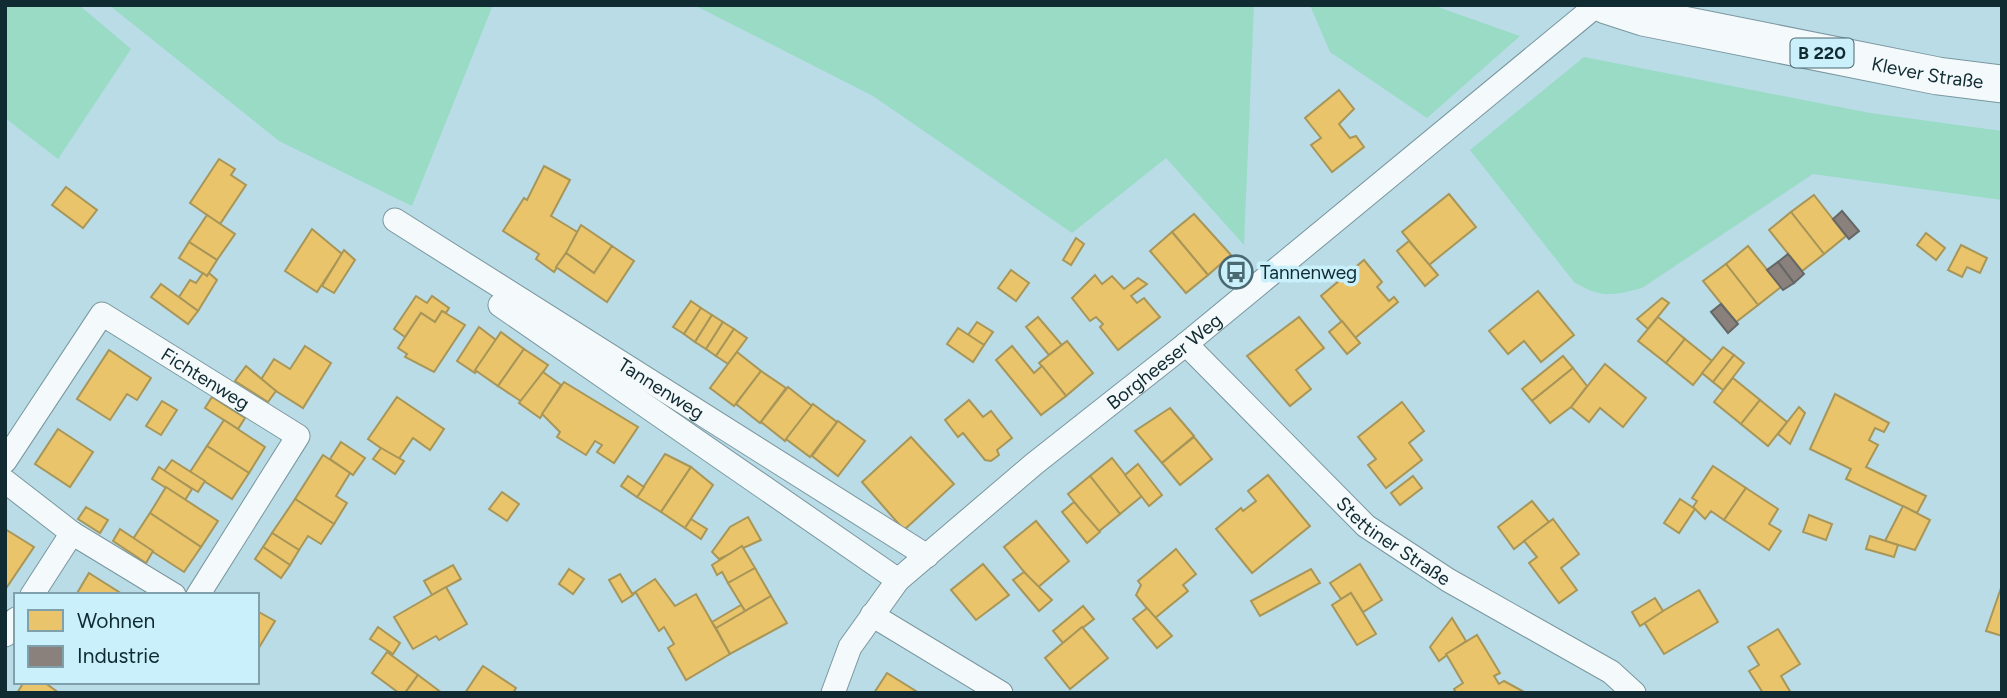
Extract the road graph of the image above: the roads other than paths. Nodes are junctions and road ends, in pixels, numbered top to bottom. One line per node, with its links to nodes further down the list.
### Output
1 (1597, 5): 6 (street, Borgheeser Weg)
2 (1606, 5): 3 (main road, Klever Straße / B 220)
3 (2002, 84)
4 (395, 219): 10 (street, Tannenweg)
5 (500, 305): 11 (street, Tannenweg)
6 (1186, 344): 10 (street, Borgheeser Weg); 18 (street, Stettiner Straße)
7 (5, 461): 14 (street, Fichtenweg)
8 (5, 481): 9 (street)
9 (72, 533): 12 (street); 13 (street)
10 (927, 556): 11 (street, Borgheeser Weg)
11 (898, 580): 15 (street, Borgheeser Weg)
12 (33, 593)
13 (171, 593)
14 (199, 593)
15 (872, 615): 16 (street, Borgheeser Weg); 17 (street)
16 (833, 693)
17 (1001, 693)
18 (1634, 693)

